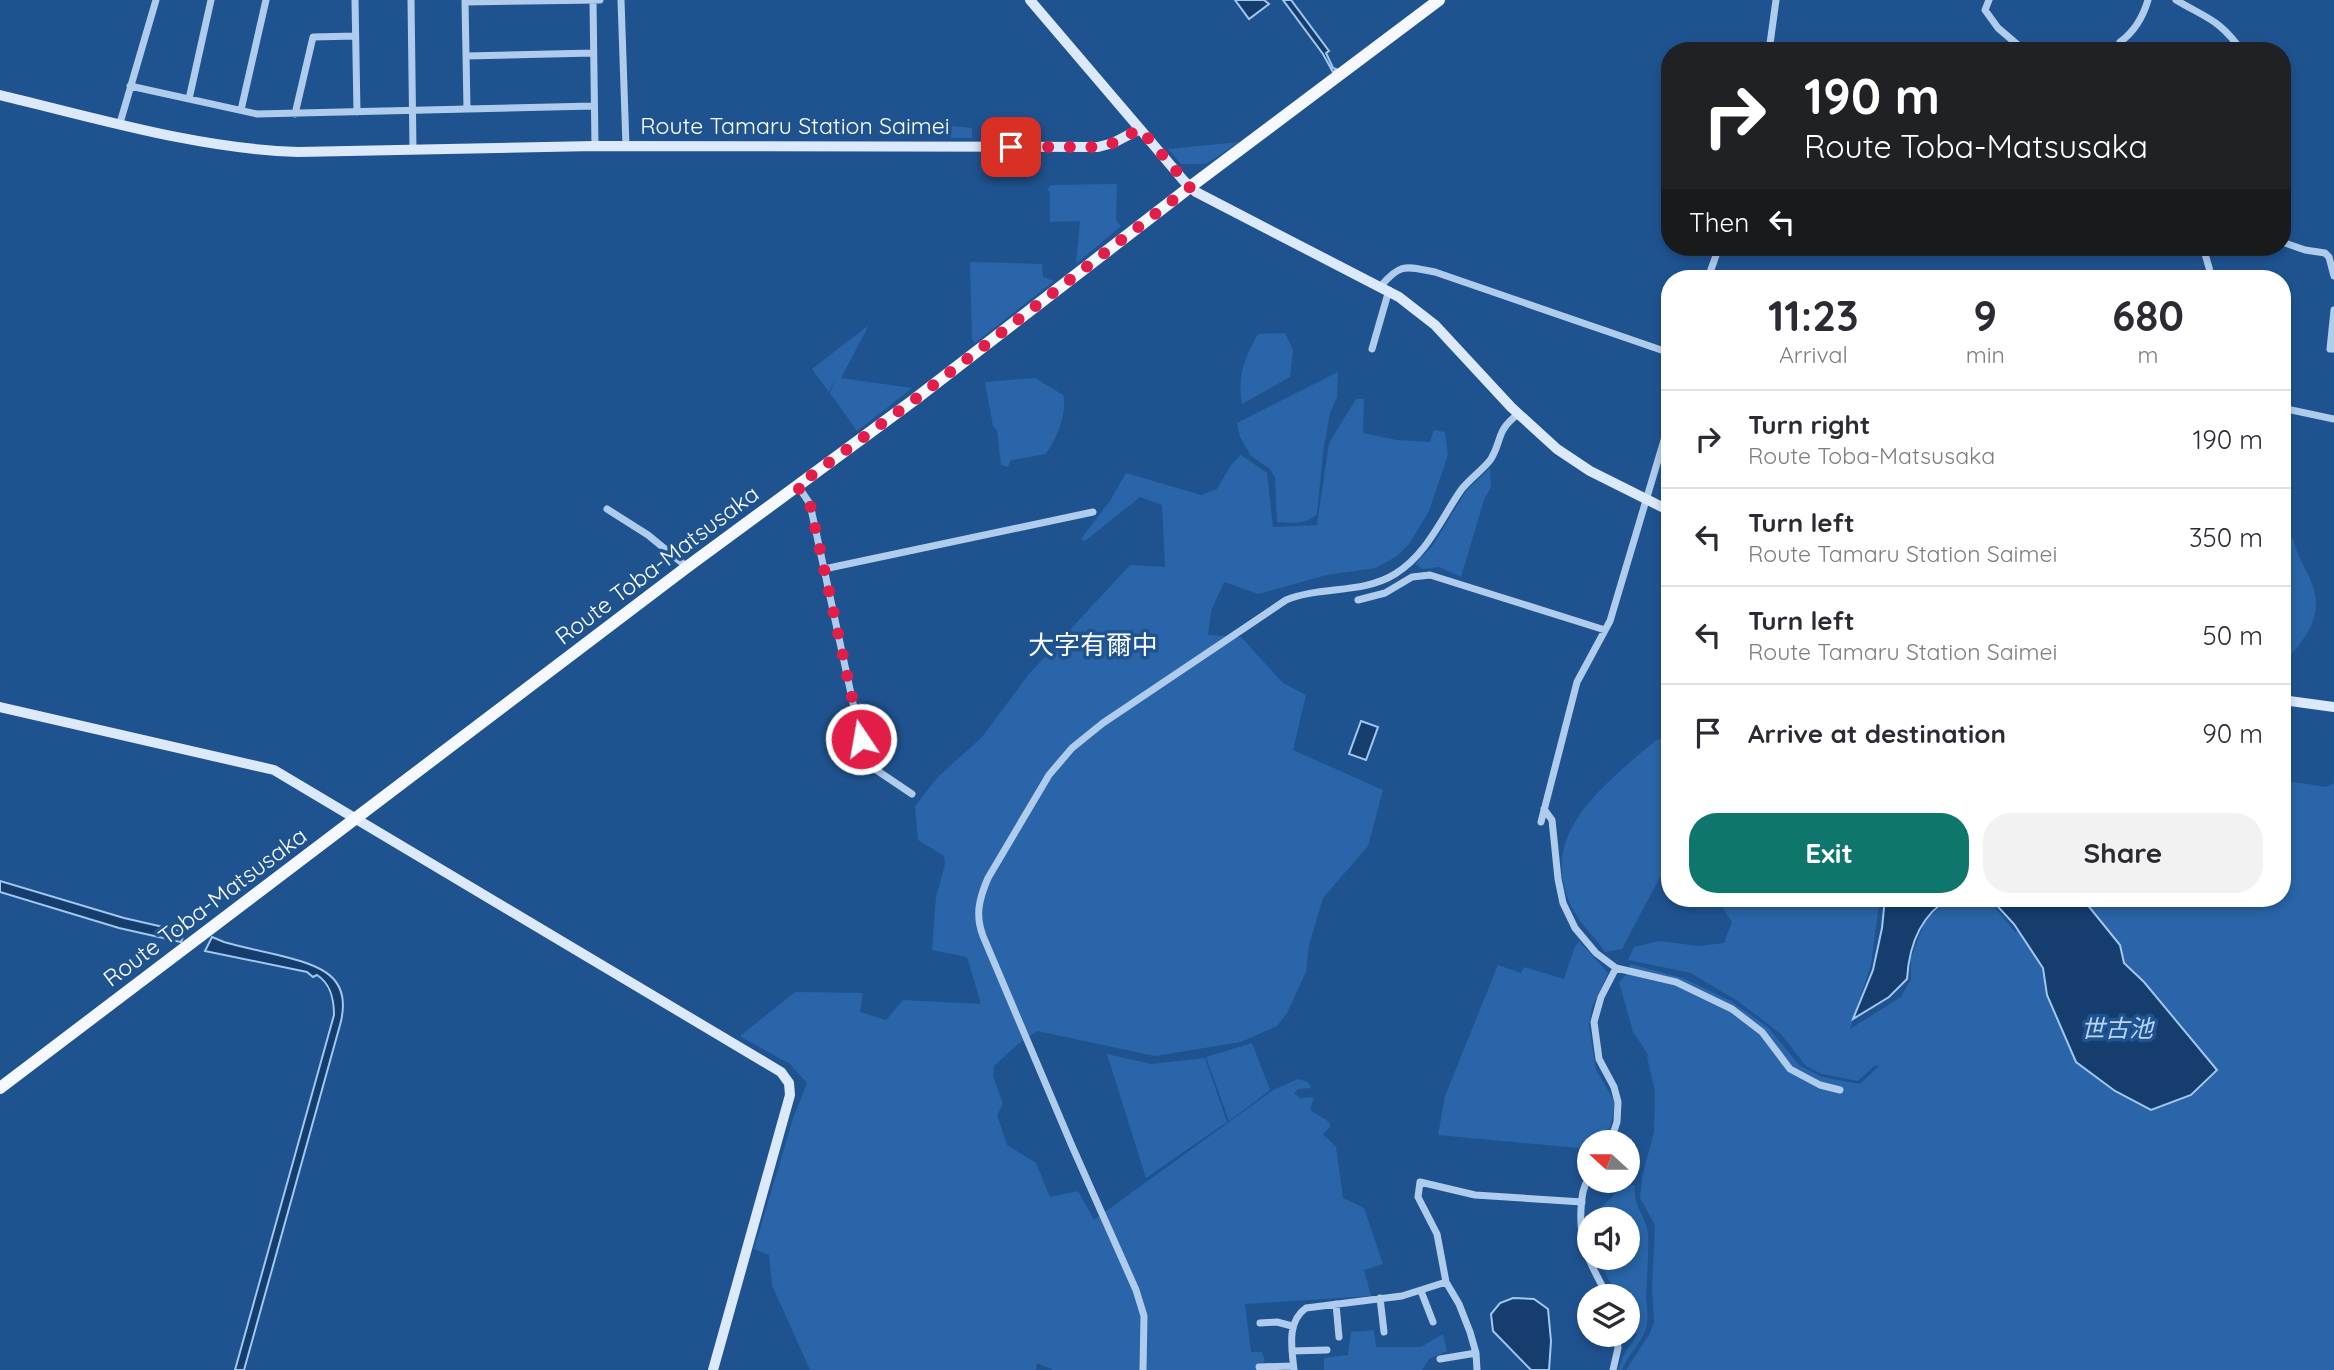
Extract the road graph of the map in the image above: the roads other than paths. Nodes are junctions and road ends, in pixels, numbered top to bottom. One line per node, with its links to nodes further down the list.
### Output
1 (156, 0): 23 (street)
2 (211, 0): 25 (street)
3 (266, 0): 28 (street)
4 (355, 0): 16 (street)
5 (411, 0): 29 (street)
6 (600, 0): 15 (street)
7 (621, 0): 35 (street)
8 (1030, 0): 33 (main road)
9 (1439, 0): 37 (main road, Route Toba-Matsusaka)
10 (1776, 0): 17 (street)
11 (1989, 0): 18 (street)
12 (2148, 0): 19 (street)
13 (2176, 0): 20 (street)
14 (465, 1): 15 (street); 22 (street)
15 (593, 1): 21 (street)
16 (355, 36): 30 (street); 31 (street)
17 (1770, 42)
18 (2015, 42)
19 (2120, 42)
20 (2235, 42)
21 (593, 53): 22 (street); 26 (street)
22 (466, 56): 27 (street)
23 (131, 86): 25 (street); 32 (street)
24 (0, 95): 32 (main road, Route Tamaru Station Saimei)
25 (189, 99): 28 (street)
26 (594, 106): 27 (street); 34 (street)
27 (467, 109): 29 (street)
28 (241, 110): 31 (street)
29 (413, 110): 30 (street); 36 (street)
30 (357, 112): 31 (street)
31 (295, 114)
32 (120, 123): 36 (main road, Route Tamaru Station Saimei)
33 (1140, 129): 35 (main road, Route Tamaru Station Saimei); 37 (main road)
34 (595, 146): 35 (main road, Route Tamaru Station Saimei); 36 (main road, Route Tamaru Station Saimei)
35 (626, 146)
36 (413, 150)
37 (1190, 187): 40 (main road); 49 (main road, Route Toba-Matsusaka)
38 (2291, 245): 39 (street)
39 (2334, 276)
40 (1385, 288): 42 (street); 44 (street); 46 (main road)
41 (2334, 310): 43 (street)
42 (1372, 349)
43 (2334, 349)
44 (1661, 350)
45 (2291, 410): 47 (street)
46 (1518, 414): 50 (main road); 89 (street)
47 (2334, 419)
48 (1661, 451): 50 (street)
49 (797, 486): 54 (main road, Route Toba-Matsusaka); 55 (street)
50 (1647, 500): 51 (main road); 57 (street)
51 (1661, 507)
52 (607, 509): 54 (street)
53 (1094, 512): 55 (street)
54 (687, 567): 63 (main road, Route Toba-Matsusaka)
55 (824, 569): 61 (street)
56 (1358, 600): 57 (street)
57 (1605, 631): 62 (street)
58 (2291, 701): 60 (main road)
59 (0, 707): 63 (main road)
60 (2334, 707)
61 (912, 794)
62 (1544, 809): 64 (street); 65 (street)
63 (357, 820): 66 (main road, Route Toba-Matsusaka); 88 (main road)
64 (1541, 822)
65 (1616, 968): 67 (street); 68 (street)
66 (0, 1088)
67 (1840, 1090)
68 (1615, 1130)
69 (1583, 1194): 70 (street)
70 (1582, 1202): 71 (street); 72 (street)
71 (1446, 1282): 73 (street); 84 (street)
72 (1602, 1284)
73 (1421, 1291): 74 (street); 76 (street)
74 (1380, 1298): 75 (street); 79 (street)
75 (1336, 1304): 78 (street); 80 (street)
76 (1433, 1322)
77 (1261, 1324): 78 (street)
78 (1292, 1326): 83 (street)
79 (1384, 1332)
80 (1339, 1337)
81 (1618, 1347): 91 (street)
82 (1327, 1350): 83 (street)
83 (1292, 1351): 87 (street)
84 (1476, 1353): 85 (street); 90 (street)
85 (1440, 1359)
86 (1259, 1367): 87 (street)
87 (1293, 1368)
88 (713, 1370)
89 (1143, 1370)
90 (1477, 1370)
91 (1614, 1370)

